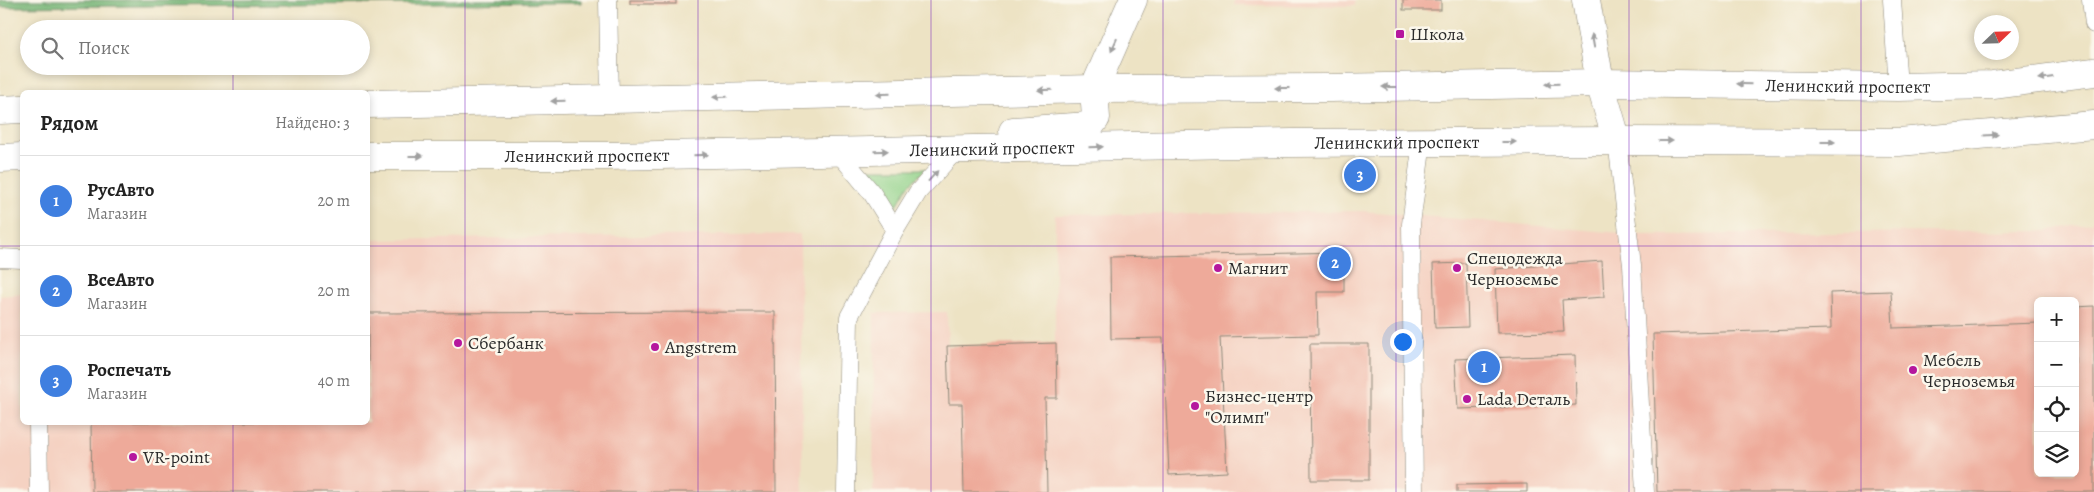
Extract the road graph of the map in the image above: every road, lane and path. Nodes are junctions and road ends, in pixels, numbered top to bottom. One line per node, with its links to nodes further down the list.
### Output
1 (608, 0): 11 (lane)
2 (1586, 0): 8 (main road, one-way to 2)
3 (1892, 0): 9 (lane)
4 (2091, 0): 6 (lane)
5 (1129, 2): 10 (main road, one-way to 10)
6 (2094, 24)
7 (2094, 72): 9 (main road, Ленинский проспект, one-way to 9)
8 (1600, 83): 9 (main road, Ленинский проспект, one-way to 8); 10 (main road, Ленинский проспект, one-way to 10); 16 (main road)
9 (1898, 87)
10 (1094, 89): 11 (main road, Ленинский проспект, one-way to 11); 18 (main road)
11 (610, 100): 12 (main road, Ленинский проспект, one-way to 12)
12 (370, 104)
13 (0, 110): 14 (main road)
14 (20, 110)
15 (2094, 125): 16 (main road, Ленинский проспект, one-way to 15)
16 (1617, 141): 17 (main road, Ленинский проспект, one-way to 16); 31 (lane)
17 (1422, 142): 18 (main road, Ленинский проспект, one-way to 17); 30 (lane)
18 (984, 149): 19 (main road, Ленинский проспект)
19 (956, 150): 20 (main road, Ленинский проспект, one-way to 19); 24 (lane, one-way to 19)
20 (838, 152): 21 (main road, Ленинский проспект, one-way to 20); 24 (lane)
21 (370, 156)
22 (20, 157): 23 (main road)
23 (0, 158)
24 (895, 230): 29 (lane)
25 (0, 258): 26 (lane)
26 (20, 259)
27 (38, 425): 28 (lane)
28 (40, 492)
29 (846, 492)
30 (1414, 492)
31 (1645, 492)

